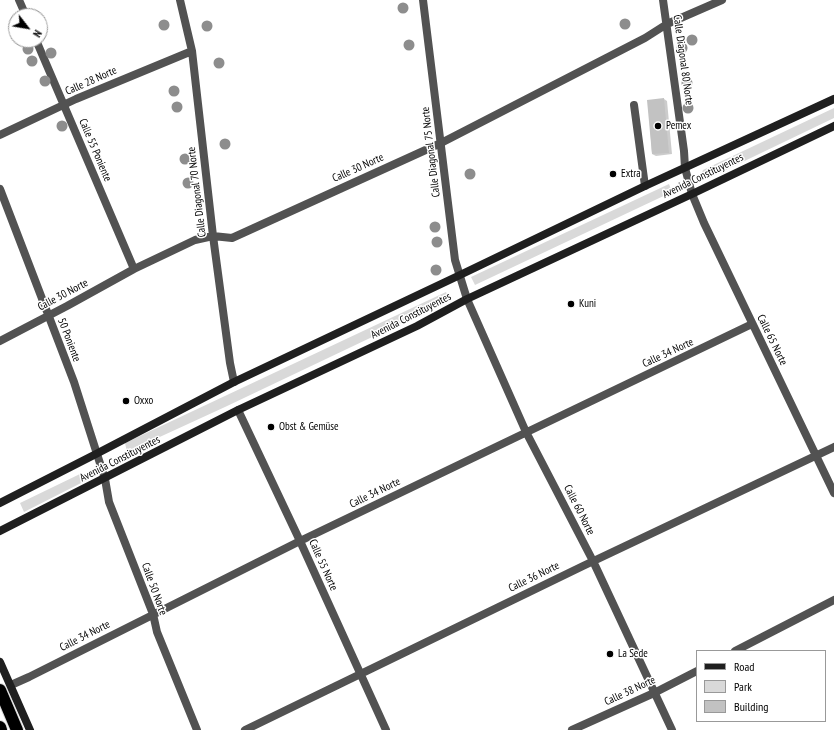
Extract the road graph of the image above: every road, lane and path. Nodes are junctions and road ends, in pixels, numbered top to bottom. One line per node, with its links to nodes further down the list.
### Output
1 (181, 0): 7 (street, Calle Diagonal 70 Norte)
2 (423, 0): 13 (street, Calle Diagonal 75 Norte)
3 (664, 0): 5 (street, Calle Diagonal 80 Norte)
4 (722, 0): 5 (street, Calle 30 Norte)
5 (666, 24): 13 (street, Calle 30 Norte); 14 (street, Calle Diagonal 80 Norte)
6 (39, 48): 9 (street, Calle 55 Poniente)
7 (192, 51): 9 (street, Calle 28 Norte); 18 (street, Calle Diagonal 70 Norte)
8 (834, 99): 14 (main road, Avenida Constituyentes)
9 (64, 105): 12 (street, Calle 28 Norte); 19 (street, Calle 55 Poniente)
10 (634, 105): 15 (street)
11 (834, 126): 17 (main road, Avenida Constituyentes)
12 (0, 135)
13 (441, 142): 18 (street, Calle 30 Norte); 20 (street, Calle Diagonal 75 Norte)
14 (685, 168): 15 (main road, Avenida Constituyentes); 17 (street, Calle Diagonal 80 Norte)
15 (645, 186): 20 (main road, Avenida Constituyentes)
16 (0, 189): 22 (street, 50 Poniente)
17 (692, 194): 21 (main road, Avenida Constituyentes); 23 (street, Calle 65 Norte)
18 (213, 236): 19 (street, Calle 30 Norte); 25 (street, Calle Diagonal 70 Norte)
19 (134, 269): 22 (street, Calle 30 Norte)
20 (460, 275): 21 (street, Calle Diagonal 75 Norte); 25 (main road, Avenida Constituyentes)
21 (467, 299): 26 (main road, Avenida Constituyentes); 27 (street, Calle 60 Norte)
22 (49, 316): 24 (street, Calle 30 Norte); 29 (street, 50 Poniente)
23 (752, 324): 27 (street, Calle 34 Norte); 30 (street, Calle 65 Norte)
24 (0, 341)
25 (234, 382): 29 (main road, Avenida Constituyentes)
26 (238, 410): 31 (main road, Avenida Constituyentes); 35 (street, Calle 55 Norte)
27 (526, 432): 35 (street, Calle 34 Norte); 36 (street, Calle 60 Norte)
28 (834, 447): 30 (street, Calle 36 Norte)
29 (96, 454): 31 (street, Calle 50 Norte); 33 (main road, Avenida Constituyentes)
30 (816, 455): 32 (street, Calle 65 Norte); 36 (street, Calle 36 Norte)
31 (105, 479): 34 (main road, Avenida Constituyentes); 38 (street, Calle 50 Norte)
32 (834, 494)
33 (0, 503)
34 (0, 531)
35 (300, 541): 38 (street, Calle 34 Norte); 42 (street, Calle 55 Norte)
36 (593, 561): 42 (street, Calle 36 Norte); 44 (street, Calle 60 Norte)
37 (834, 600): 39 (street)
38 (153, 614): 43 (street, Calle 34 Norte); 47 (street, Calle 50 Norte)
39 (737, 650)
40 (0, 662): 43 (main road)
41 (696, 672): 44 (street, Calle 38 Norte)
42 (359, 673): 48 (street, Calle 36 Norte); 49 (street, Calle 55 Norte)
43 (5, 688): 45 (highway); 46 (main road)
44 (654, 693): 50 (street, Calle 38 Norte); 51 (street, Calle 60 Norte)
45 (17, 730)
46 (30, 730)
47 (196, 730)
48 (245, 730)
49 (386, 730)
50 (572, 730)
51 (672, 730)

